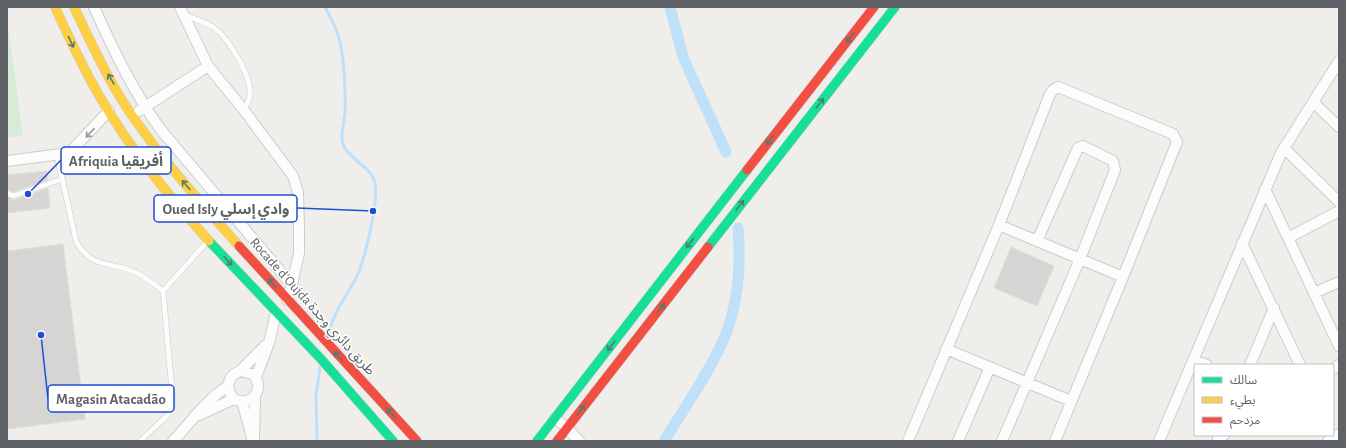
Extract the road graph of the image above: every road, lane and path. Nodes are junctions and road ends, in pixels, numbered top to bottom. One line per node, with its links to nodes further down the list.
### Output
1 (55, 7): 12 (main road, one-way to 12)
2 (74, 7): 13 (main road, Rocade d'Oujda طريق دائري وجدة, one-way to 2)
3 (94, 7): 10 (street)
4 (874, 7): 55 (main road, one-way to 55)
5 (895, 7): 56 (main road, one-way to 5)
6 (182, 11): 8 (street); 11 (lane)
7 (1339, 61): 9 (street)
8 (208, 66): 10 (street); 11 (street)
9 (1313, 102): 14 (street); 15 (street)
10 (144, 107): 13 (street); 33 (street)
11 (243, 109): 33 (street)
12 (109, 111): 16 (street, one-way to 16); 19 (main road)
13 (132, 116): 36 (main road, Rocade d'Oujda طريق دائري وجدة, one-way to 13)
14 (1339, 127)
15 (1284, 148): 21 (street); 23 (street)
16 (69, 153): 17 (street); 19 (street)
17 (57, 154): 18 (street); 20 (lane)
18 (7, 161)
19 (145, 164): 27 (main road)
20 (62, 179): 22 (lane); 34 (lane)
21 (1265, 189): 26 (street); 29 (street)
22 (7, 193)
23 (1339, 202)
24 (1339, 211): 26 (street)
25 (999, 224): 28 (street); 31 (street); 41 (street)
26 (1288, 238): 35 (street)
27 (209, 240): 34 (lane); 38 (main road, one-way to 38)
28 (1037, 241): 30 (street); 30 (street)
29 (1242, 243): 37 (street); 42 (street)
30 (1080, 259): 31 (street); 49 (street)
31 (1123, 277): 53 (street)
32 (1339, 282): 35 (street)
33 (292, 285): 36 (street)
34 (163, 291): 58 (lane)
35 (1314, 293): 40 (street)
36 (287, 300): 62 (main road, Rocade d'Oujda طريق دائري وجدة, one-way to 36)
37 (1274, 308): 44 (street); 45 (street)
38 (276, 314): 39 (street); 61 (main road)
39 (269, 343): 47 (street); 48 (street)
40 (1339, 346)
41 (946, 349): 46 (street); 66 (street)
42 (1193, 360): 43 (street); 70 (street)
43 (1204, 364)
44 (1250, 364)
45 (1300, 364)
46 (990, 367): 49 (street); 67 (street)
47 (240, 371): 48 (street); 50 (street)
48 (256, 377): 51 (street)
49 (1028, 383): 53 (street); 68 (street)
50 (228, 386): 52 (street); 54 (street)
51 (255, 396): 52 (street); 60 (street)
52 (238, 400): 54 (street); 60 (street)
53 (1071, 401): 69 (street)
54 (198, 414): 59 (street)
55 (555, 418): 56 (street); 63 (main road)
56 (567, 428): 64 (main road); 65 (street)
57 (1339, 434): 71 (street)
58 (140, 441)
59 (173, 441)
60 (254, 441)
61 (393, 441)
62 (417, 441)
63 (537, 441)
64 (557, 441)
65 (579, 441)
66 (908, 441)
67 (958, 441)
68 (1002, 441)
69 (1054, 441)
70 (1159, 441)
71 (1328, 441)

